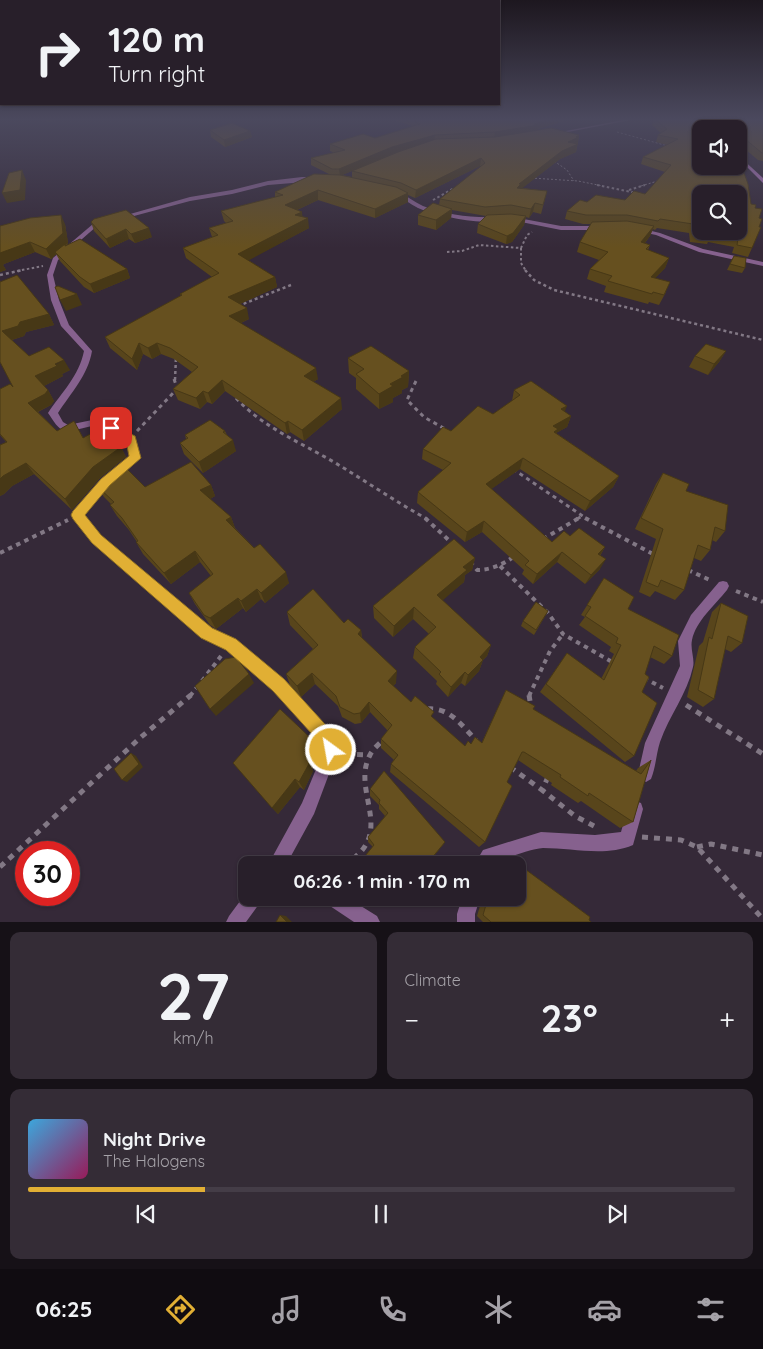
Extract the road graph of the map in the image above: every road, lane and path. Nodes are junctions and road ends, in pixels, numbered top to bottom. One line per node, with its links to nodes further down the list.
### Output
1 (555, 162): 7 (path)
2 (747, 165): 6 (main road)
3 (526, 178): 7 (path)
4 (324, 180): 20 (street)
5 (666, 180): 9 (path)
6 (763, 180)
7 (574, 181): 9 (path)
8 (457, 186): 12 (path)
9 (629, 190): 11 (path)
10 (390, 192): 12 (street)
11 (641, 195)
12 (420, 206): 14 (street)
13 (510, 218): 15 (street)
14 (501, 219)
15 (561, 228): 16 (street); 18 (path)
16 (606, 228)
17 (633, 229): 21 (street)
18 (521, 248): 19 (path); 25 (path)
19 (447, 252)
20 (53, 263): 22 (path); 32 (street)
21 (763, 264)
22 (0, 275)
23 (291, 285): 24 (path)
24 (230, 309)
25 (763, 340)
26 (177, 350): 29 (path)
27 (416, 381): 31 (path)
28 (182, 387): 29 (path)
29 (177, 389): 32 (path)
30 (232, 393): 37 (path)
31 (447, 430)
32 (131, 438): 34 (street)
33 (507, 465): 35 (path)
34 (77, 515): 39 (path); 47 (street)
35 (582, 516): 36 (path); 41 (path)
36 (542, 540)
37 (455, 546)
38 (521, 552): 42 (path)
39 (0, 553)
40 (465, 556): 42 (path)
41 (661, 558)
42 (500, 566): 46 (path)
43 (687, 570): 44 (path)
44 (723, 586): 45 (path); 50 (street)
45 (763, 602)
46 (563, 634): 48 (path); 52 (path)
47 (231, 644): 55 (street); 67 (path)
48 (618, 665)
49 (642, 677): 50 (path)
50 (675, 696): 56 (path); 61 (street)
51 (421, 710): 54 (path)
52 (532, 714)
53 (386, 735): 57 (path)
54 (483, 746)
55 (331, 750): 57 (path); 64 (street)
56 (763, 754)
57 (370, 755): 65 (path)
58 (503, 762): 60 (path)
59 (550, 773): 60 (path)
60 (542, 790): 61 (path)
61 (620, 839): 62 (path); 66 (street)
62 (697, 847): 63 (path); 71 (path)
63 (763, 855)
64 (285, 856)
65 (357, 856)
66 (488, 856)
67 (0, 867)
68 (247, 906): 72 (street)
69 (346, 906): 73 (street)
70 (468, 906): 74 (street)
71 (763, 919)
72 (235, 922)
73 (371, 922)
74 (466, 922)

